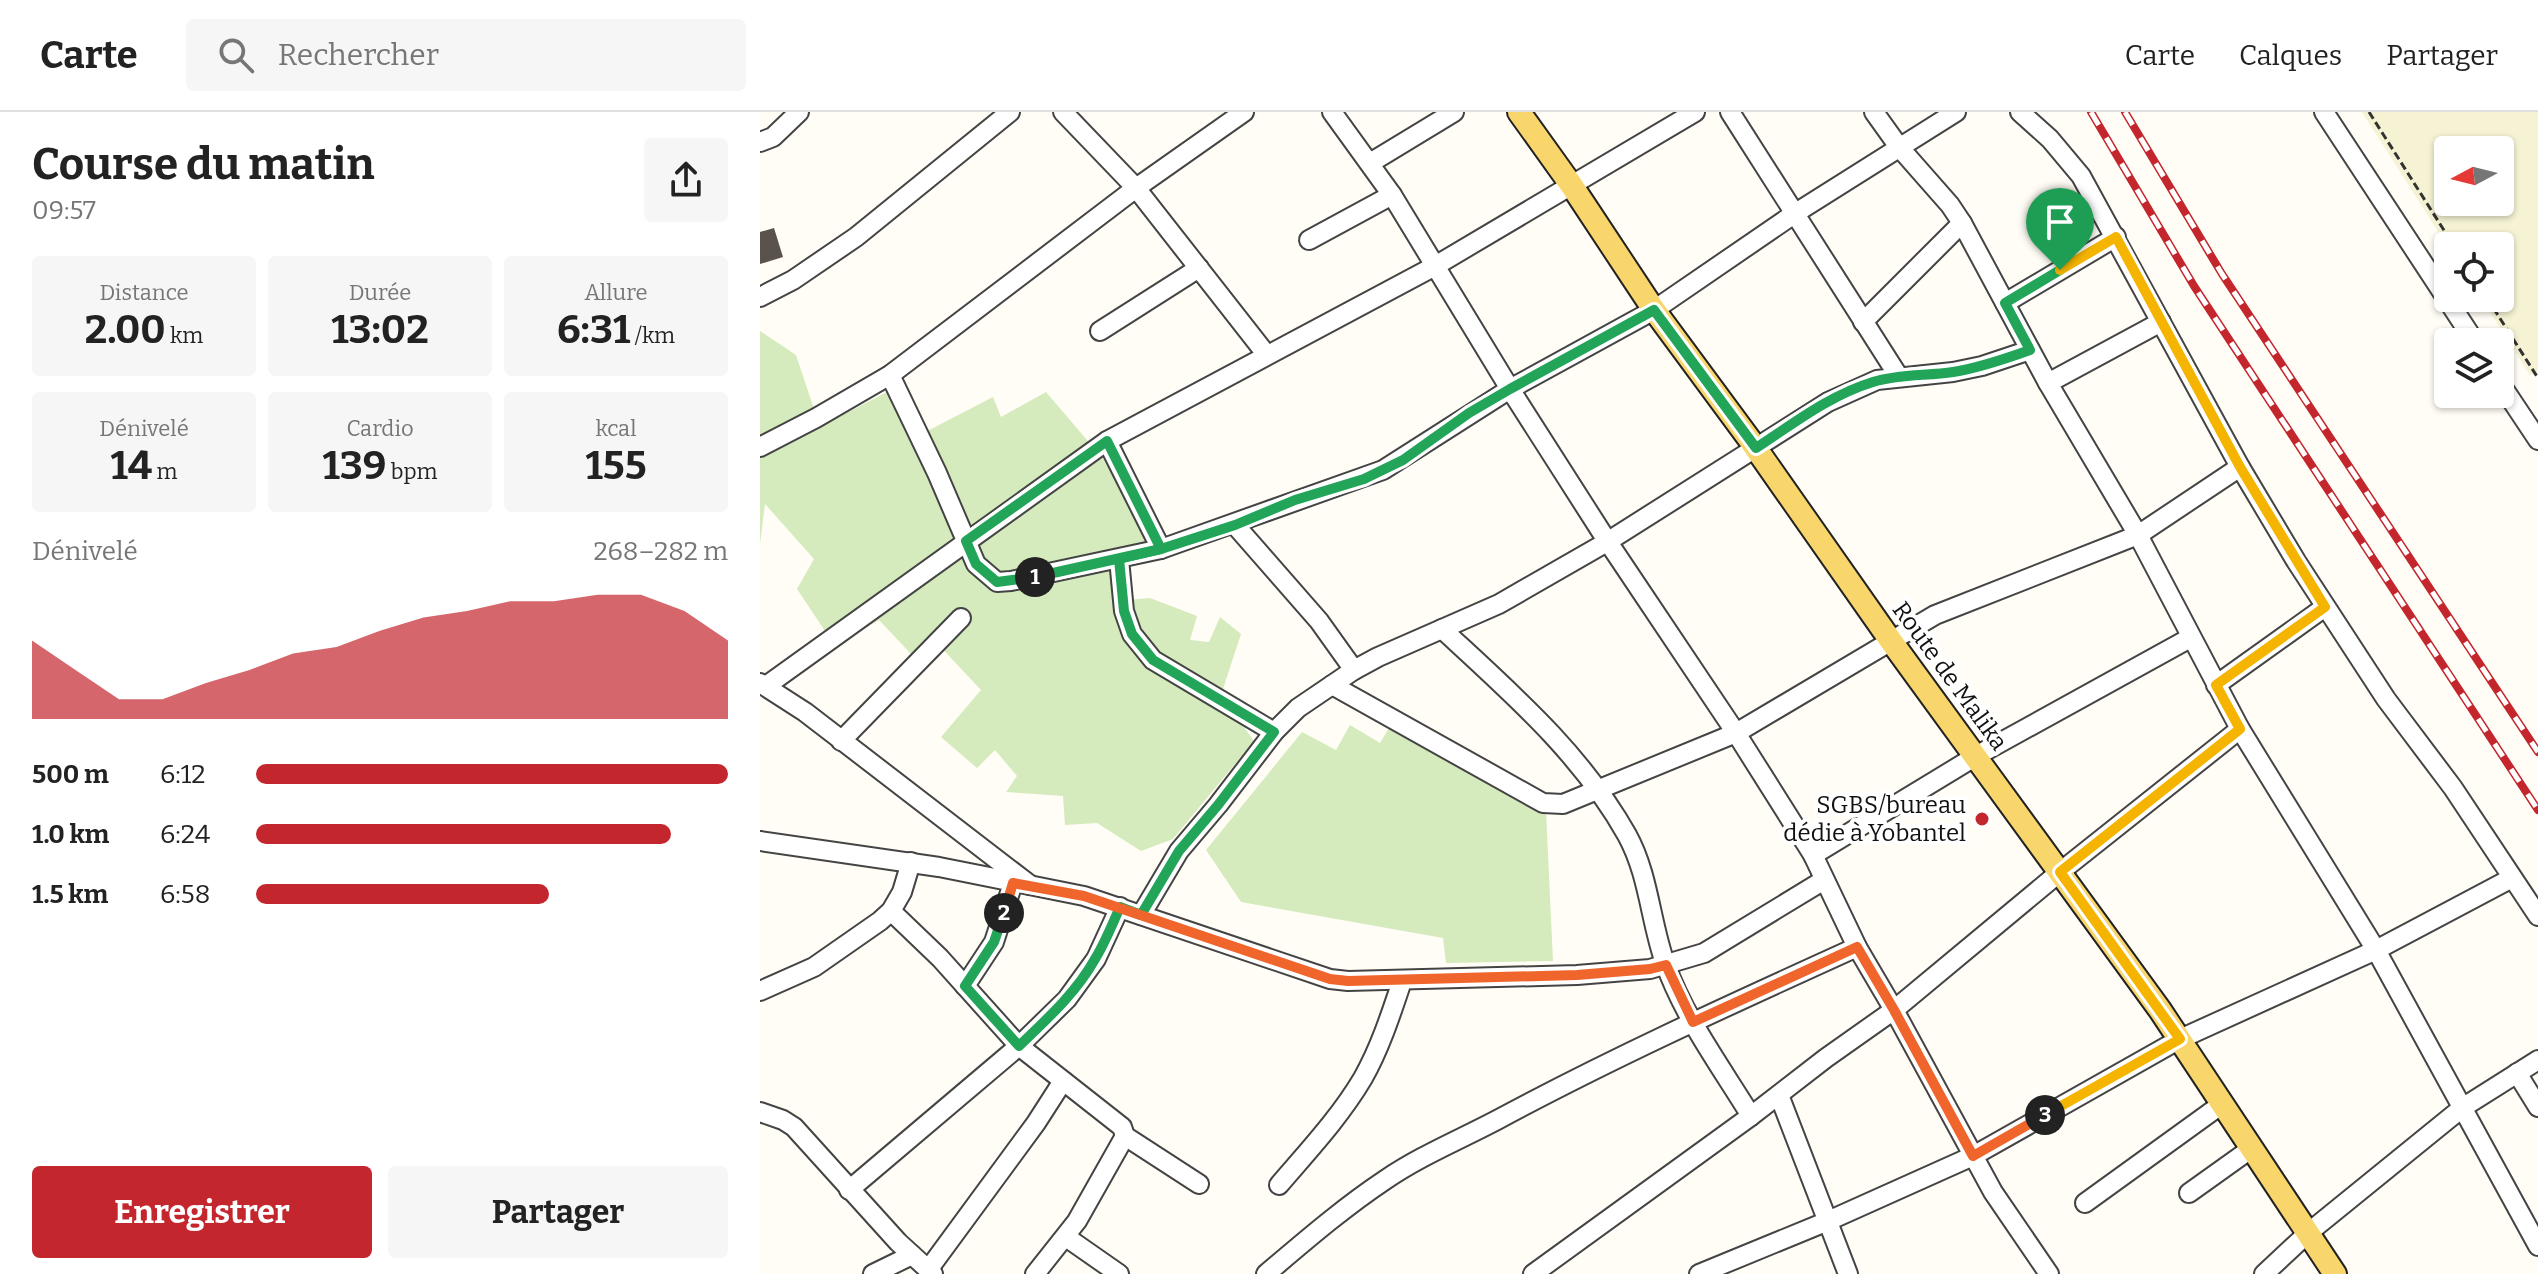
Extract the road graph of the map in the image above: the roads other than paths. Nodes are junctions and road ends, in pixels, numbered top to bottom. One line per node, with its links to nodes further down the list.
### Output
1 (799, 112): 16 (street)
2 (1010, 112): 28 (street)
3 (1063, 112): 20 (street)
4 (1244, 112): 20 (street)
5 (1332, 112): 18 (street)
6 (1454, 112): 18 (street)
7 (1519, 112): 19 (main road, Route de Malika)
8 (1695, 112): 19 (street)
9 (1730, 112): 22 (street)
10 (1874, 112): 17 (street)
11 (1956, 112): 17 (street)
12 (2020, 112): 15 (street)
13 (2040, 112): 15 (street)
14 (2324, 112): 33 (street)
15 (2050, 139): 24 (street)
16 (760, 142)
17 (1899, 147): 22 (street); 23 (street)
18 (1370, 163): 21 (street)
19 (1572, 186): 26 (street); 30 (main road, Route de Malika)
20 (1136, 188): 27 (street); 37 (street)
21 (1392, 195): 25 (street); 26 (street)
22 (1794, 214): 30 (street); 31 (street)
23 (1962, 223): 29 (street); 31 (street)
24 (2116, 237): 29 (street); 32 (street)
25 (1309, 240)
26 (1435, 266): 36 (street); 40 (street)
27 (1199, 268): 34 (street); 36 (street)
28 (760, 297)
29 (2005, 303): 35 (street)
30 (1654, 310): 40 (street); 45 (main road, Route de Malika)
31 (1863, 322): 38 (street)
32 (2161, 322): 39 (street); 46 (street)
33 (2466, 328)
34 (1100, 331)
35 (2030, 350): 38 (street); 39 (street)
36 (1266, 354): 43 (street)
37 (890, 375): 44 (street); 49 (street)
38 (1899, 377): 45 (street)
39 (2048, 383): 48 (street)
40 (1510, 389): 47 (street); 50 (street)
41 (2514, 404): 42 (street)
42 (2538, 440)
43 (1107, 441): 49 (street); 51 (street)
44 (760, 447)
45 (1756, 448): 50 (street); 57 (main road, Route de Malika)
46 (2240, 467): 48 (street); 53 (street)
47 (1235, 525): 51 (street); 58 (street)
48 (2138, 535): 56 (street); 57 (street)
49 (966, 541): 52 (street); 59 (street)
50 (1607, 542): 55 (street); 64 (street)
51 (1161, 549): 52 (street)
52 (1119, 559): 63 (street)
53 (2325, 607): 61 (street); 72 (street)
54 (961, 618): 65 (street)
55 (1442, 629): 58 (street); 67 (street)
56 (2190, 638): 61 (street); 66 (street)
57 (1891, 641): 64 (street); 66 (main road, Route de Malika)
58 (1354, 670): 60 (street)
59 (763, 684): 65 (street)
60 (1332, 685): 63 (street); 67 (street)
61 (2216, 685): 62 (street)
62 (2240, 729): 71 (street); 80 (street)
63 (1274, 732): 77 (street)
64 (1736, 733): 67 (street); 69 (street)
65 (841, 741): 74 (street)
66 (1976, 756): 69 (street); 71 (main road, Route de Malika)
67 (1599, 789): 81 (street)
68 (760, 841): 70 (street)
69 (1813, 855): 73 (street)
70 (911, 862): 74 (street); 76 (street)
71 (2060, 872): 85 (street); 87 (main road, Route de Malika)
72 (2512, 878): 78 (street); 80 (street)
73 (1824, 880): 79 (street); 81 (street)
74 (1022, 884): 75 (street); 83 (street)
75 (1120, 907): 77 (street); 88 (street)
76 (891, 911): 83 (street); 84 (street)
77 (1141, 915): 82 (street)
78 (2538, 916)
79 (1857, 947): 85 (street); 86 (street)
80 (2376, 950): 87 (street); 95 (street)
81 (1666, 965): 82 (street); 86 (street)
82 (1402, 981): 102 (street)
83 (965, 986): 88 (street)
84 (760, 991)
85 (1894, 1010): 92 (street); 100 (street)
86 (1693, 1022): 97 (street); 116 (street)
87 (2180, 1039): 93 (main road, Route de Malika); 100 (street)
88 (1019, 1046): 91 (street); 103 (street)
89 (2538, 1060): 90 (street)
90 (2517, 1073): 94 (street); 95 (street)
91 (1063, 1081): 98 (street); 111 (street)
92 (1779, 1095): 97 (street); 106 (street)
93 (2222, 1104): 99 (main road, Route de Malika); 105 (street)
94 (2538, 1107)
95 (2462, 1108): 107 (street); 109 (street)
96 (760, 1112): 103 (street)
97 (1751, 1116): 117 (street)
98 (1125, 1136): 101 (street); 108 (street)
99 (2252, 1148): 104 (street); 107 (main road, Route de Malika)
100 (1973, 1156): 106 (street); 112 (street)
101 (1199, 1184)
102 (1279, 1185)
103 (849, 1190): 110 (street)
104 (2189, 1193)
105 (2085, 1203)
106 (1828, 1221): 118 (street); 119 (street)
107 (2308, 1233): 120 (street); 121 (main road, Route de Malika)
108 (1066, 1237): 114 (street); 115 (street)
109 (2538, 1246)
110 (912, 1255): 111 (street); 113 (street)
111 (930, 1272)
112 (2043, 1272)
113 (873, 1274)
114 (1035, 1274)
115 (1119, 1274)
116 (1266, 1274)
117 (1533, 1274)
118 (1699, 1274)
119 (1848, 1274)
120 (2264, 1274)
121 (2335, 1274)

